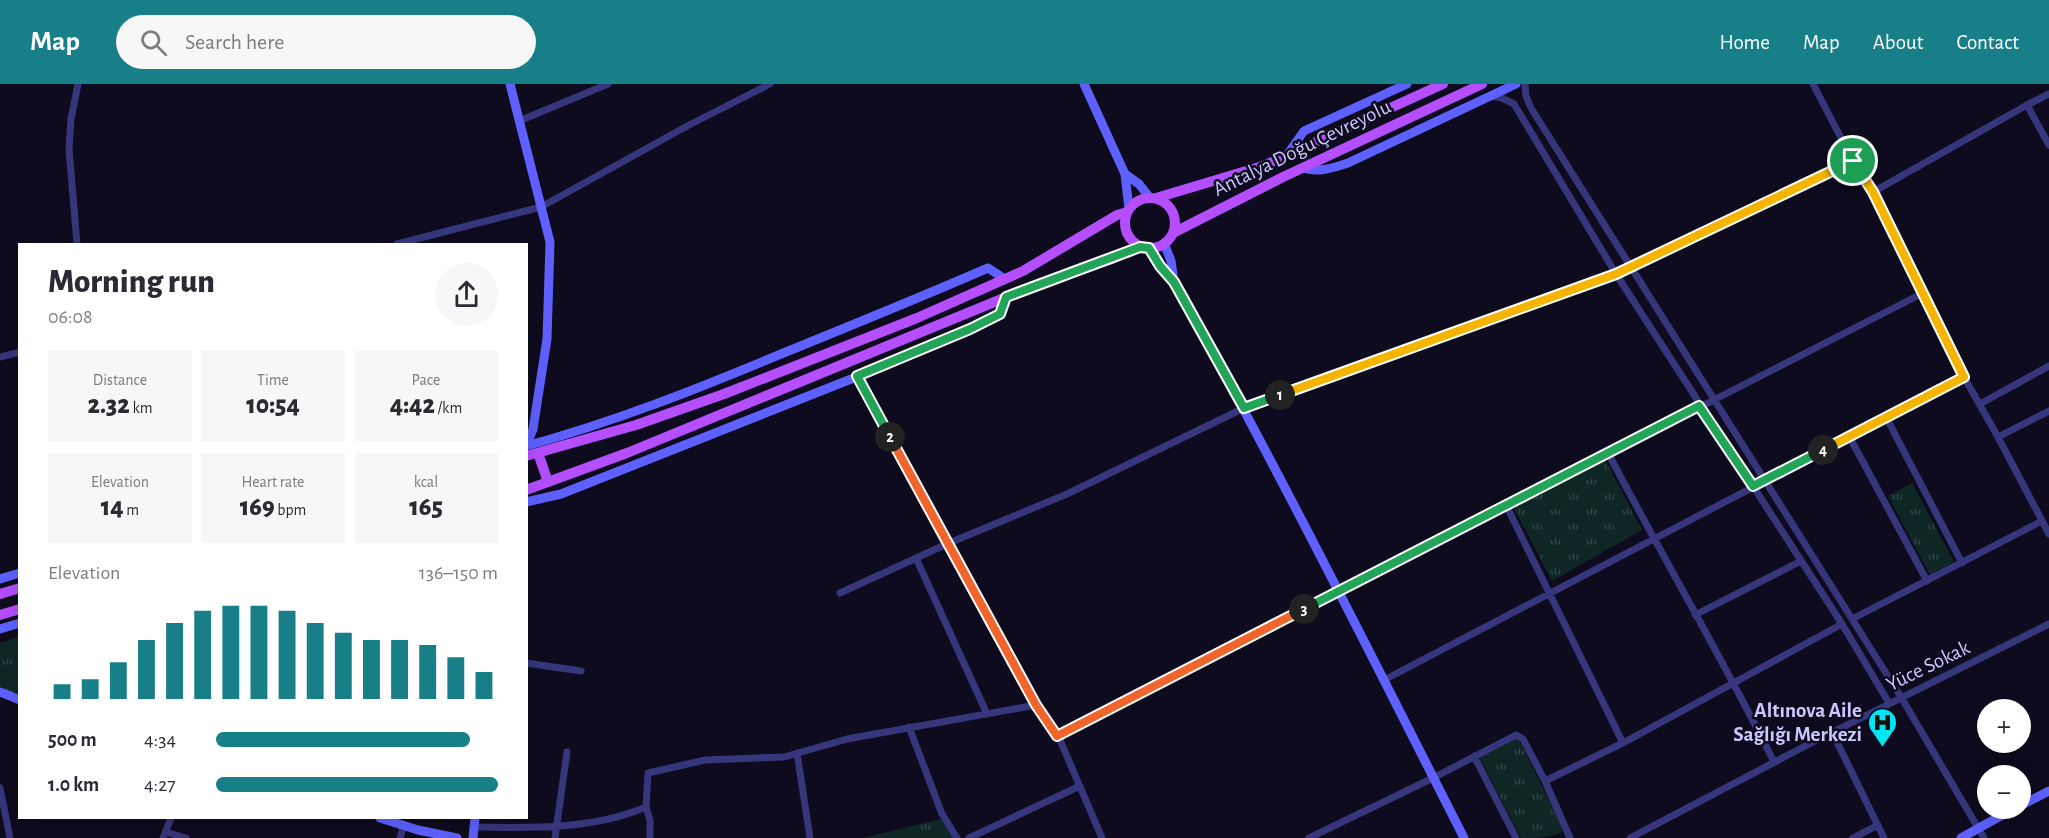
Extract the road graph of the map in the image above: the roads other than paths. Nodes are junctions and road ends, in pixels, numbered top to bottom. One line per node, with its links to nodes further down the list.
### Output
1 (78, 84): 26 (street)
2 (510, 84): 15 (street)
3 (608, 84): 15 (street)
4 (770, 84): 23 (street)
5 (1084, 84): 20 (street)
6 (1407, 84): 17 (street)
7 (1443, 84): 17 (main road, Antalya Doğu Çevreyolu)
8 (1482, 84): 19 (main road, Antalya Doğu Çevreyolu)
9 (1516, 84): 13 (street)
10 (1525, 84): 30 (street)
11 (1813, 84): 18 (street)
12 (2049, 94): 14 (street)
13 (1490, 96): 19 (street); 31 (street)
14 (2027, 105): 16 (street); 21 (street)
15 (519, 121): 23 (street)
16 (2049, 145)
17 (1287, 155): 22 (main road, Antalya Doğu Çevreyolu)
18 (1853, 161): 21 (street); 30 (street)
19 (1303, 168): 25 (main road, Antalya Doğu Çevreyolu)
20 (1125, 174): 22 (street); 24 (street)
21 (1873, 192): 34 (street)
22 (1153, 198): 24 (main road); 25 (main road)
23 (541, 207): 27 (street); 49 (street)
24 (1128, 210): 29 (main road); 32 (main road)
25 (1173, 233): 28 (main road)
26 (77, 243)
27 (401, 243)
28 (1164, 243): 29 (main road); 33 (street)
29 (1145, 247): 33 (street); 35 (main road)
30 (1632, 267): 31 (street); 41 (street)
31 (1616, 274): 43 (street); 44 (street)
32 (1005, 279): 50 (street); 51 (main road)
33 (1174, 282): 44 (street)
34 (1923, 292): 40 (street); 41 (street)
35 (1006, 297): 39 (street); 55 (main road)
36 (18, 352): 37 (street)
37 (0, 357)
38 (2049, 366): 42 (street)
39 (857, 376): 58 (street); 63 (street)
40 (1964, 377): 42 (street); 46 (street)
41 (1713, 398): 43 (street); 54 (street)
42 (1980, 404): 48 (street)
43 (1699, 406): 52 (street); 56 (street)
44 (1244, 408): 63 (street); 71 (street)
45 (2049, 411): 48 (street)
46 (1886, 417): 47 (street); 66 (street)
47 (1849, 436): 54 (street); 69 (street)
48 (1998, 437): 60 (street)
49 (528, 443)
50 (528, 446)
51 (538, 453): 53 (main road); 55 (main road)
52 (1608, 453): 59 (street); 62 (street)
53 (528, 456)
54 (1766, 480): 56 (street); 78 (street)
55 (548, 482): 57 (main road)
56 (1753, 486): 62 (street); 65 (street)
57 (528, 489)
58 (528, 502)
59 (1506, 505): 71 (street); 72 (street)
60 (2042, 521): 61 (street); 66 (street)
61 (2049, 534)
62 (1653, 538): 72 (street); 77 (street)
63 (949, 543): 64 (street); 91 (street)
64 (916, 558): 73 (street); 92 (street)
65 (1801, 561): 77 (street); 80 (street)
66 (1962, 563): 69 (street)
67 (18, 574): 68 (street)
68 (0, 579)
69 (1927, 580): 78 (street)
70 (18, 589): 74 (main road)
71 (1340, 591): 85 (street); 95 (street)
72 (1549, 592): 85 (street); 96 (street)
73 (840, 593)
74 (0, 594)
75 (18, 610): 76 (main road)
76 (0, 615)
77 (1695, 615): 86 (street)
78 (1852, 619): 88 (street)
79 (18, 624): 82 (street)
80 (1842, 624): 86 (street); 90 (street)
81 (2049, 624): 88 (street, Yüce Sokak)
82 (0, 629)
83 (528, 663): 84 (street)
84 (581, 671)
85 (1384, 680): 101 (street)
86 (1734, 682): 96 (street); 100 (street)
87 (0, 692): 89 (street)
88 (1901, 697): 90 (street, Yüce Sokak); 115 (street)
89 (18, 699)
90 (1889, 703): 94 (street, Yüce Sokak)
91 (1036, 705): 92 (street); 95 (street)
92 (987, 714): 93 (street)
93 (909, 727): 98 (street); 125 (street)
94 (1832, 732): 100 (street, Yüce Sokak); 113 (street)
95 (1057, 736): 103 (street)
96 (1623, 743): 102 (street)
97 (567, 752): 114 (street)
98 (797, 753): 107 (street); 124 (street)
99 (1474, 756): 101 (street); 102 (street); 130 (street)
100 (1774, 762): 132 (street, Yüce Sokak)
101 (1433, 778): 128 (street); 129 (street)
102 (1545, 781): 131 (street)
103 (1080, 786): 126 (street); 127 (street)
104 (0, 788): 117 (street)
105 (2049, 791): 106 (street)
106 (2031, 800)
107 (646, 807): 114 (street); 123 (street)
108 (171, 819): 116 (street)
109 (385, 819): 112 (street)
110 (1995, 819): 115 (street)
111 (474, 822): 114 (street); 121 (street)
112 (404, 825): 119 (street); 120 (street)
113 (1878, 825): 133 (street); 134 (street)
114 (556, 826): 122 (street)
115 (1978, 828): 135 (street); 136 (street)
116 (164, 835): 118 (street)
117 (10, 838)
118 (186, 838)
119 (400, 838)
120 (457, 838)
121 (473, 838)
122 (555, 838)
123 (650, 838)
124 (810, 838)
125 (957, 838)
126 (969, 838)
127 (1102, 838)
128 (1309, 838)
129 (1464, 838)
130 (1516, 838)
131 (1570, 838)
132 (1630, 838)
133 (1853, 838)
134 (1884, 838)
135 (1961, 838)
136 (1984, 838)

